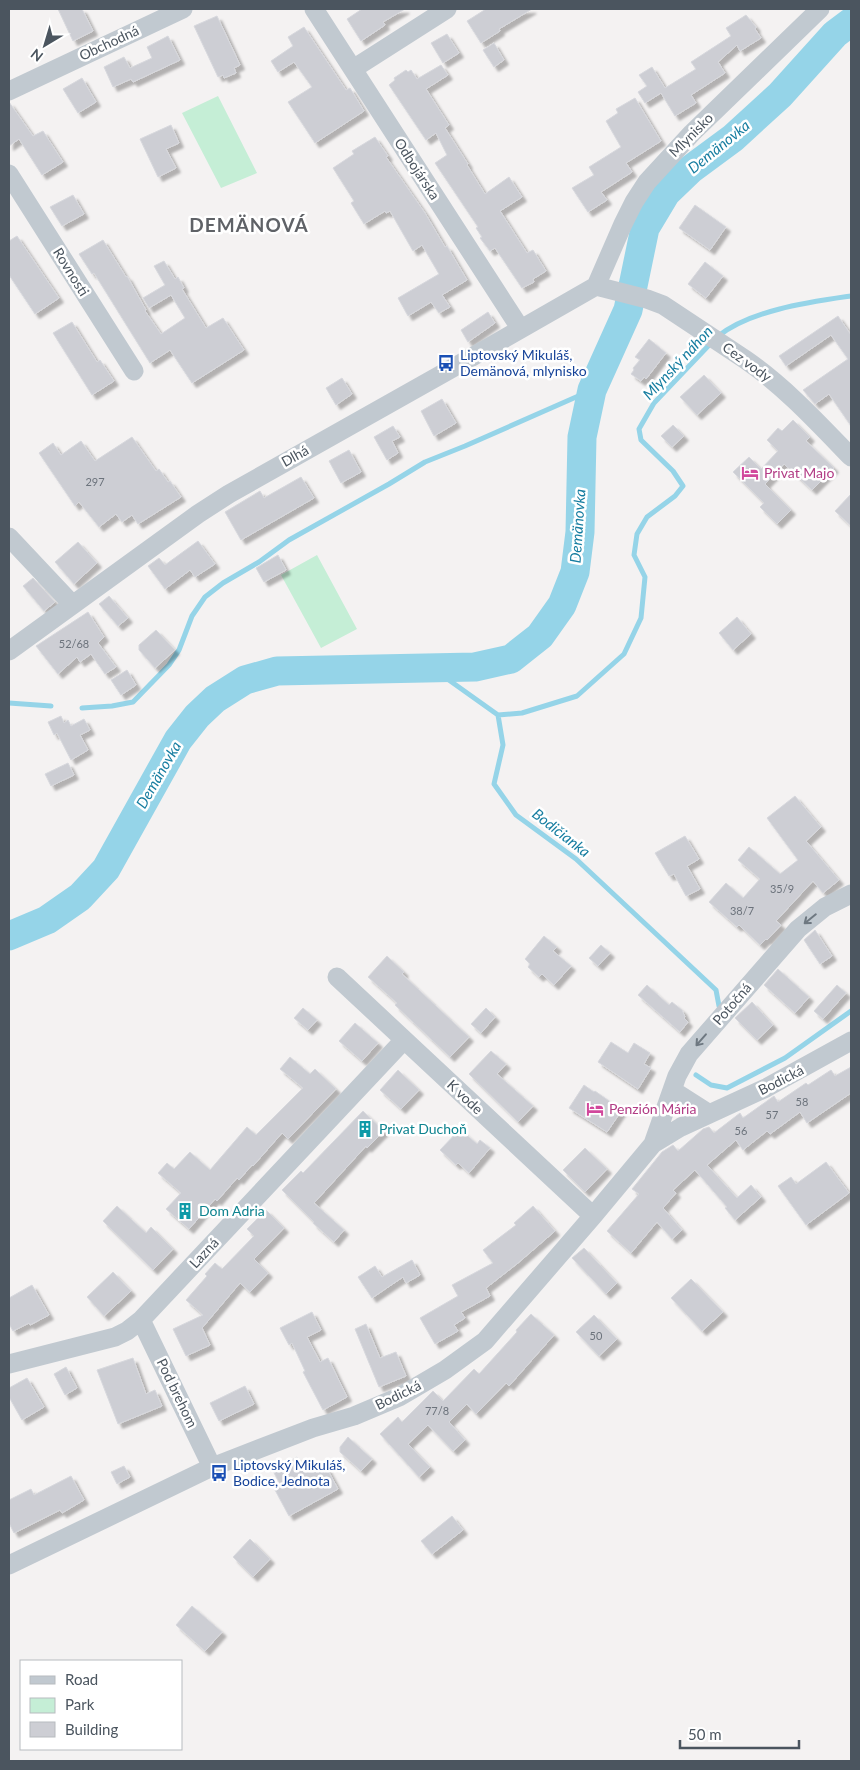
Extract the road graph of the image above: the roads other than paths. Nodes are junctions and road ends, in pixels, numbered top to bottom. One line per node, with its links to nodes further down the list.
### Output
1 (182, 9): 6 (street, Obchodná)
2 (314, 9): 5 (street, Odbojárska)
3 (447, 9): 5 (street)
4 (820, 9): 8 (street, Mlynisko)
5 (352, 69): 9 (street, Odbojárska)
6 (9, 91)
7 (9, 174): 10 (street, Rovnosti)
8 (596, 286): 9 (street, Dlhá); 11 (street, Cez vody)
9 (520, 328): 13 (street, Dlhá)
10 (134, 371)
11 (851, 457)
12 (9, 538): 13 (street)
13 (72, 604): 14 (street, Dlhá)
14 (9, 651)
15 (851, 894): 19 (street, Potočná, one-way to 19)
16 (337, 977): 17 (street, K vode)
17 (404, 1040): 22 (street, K vode); 23 (street, Lazná)
18 (851, 1041): 20 (street, Bodická)
19 (672, 1090): 20 (street); 21 (street, Potočná)
20 (708, 1113): 21 (street, Bodická)
21 (653, 1144): 22 (street, Bodická)
22 (593, 1216): 25 (street, Bodická)
23 (141, 1320): 24 (street, Lazná); 25 (street, Pod brehom)
24 (9, 1364)
25 (212, 1467): 26 (street, Bodická)
26 (9, 1565)

